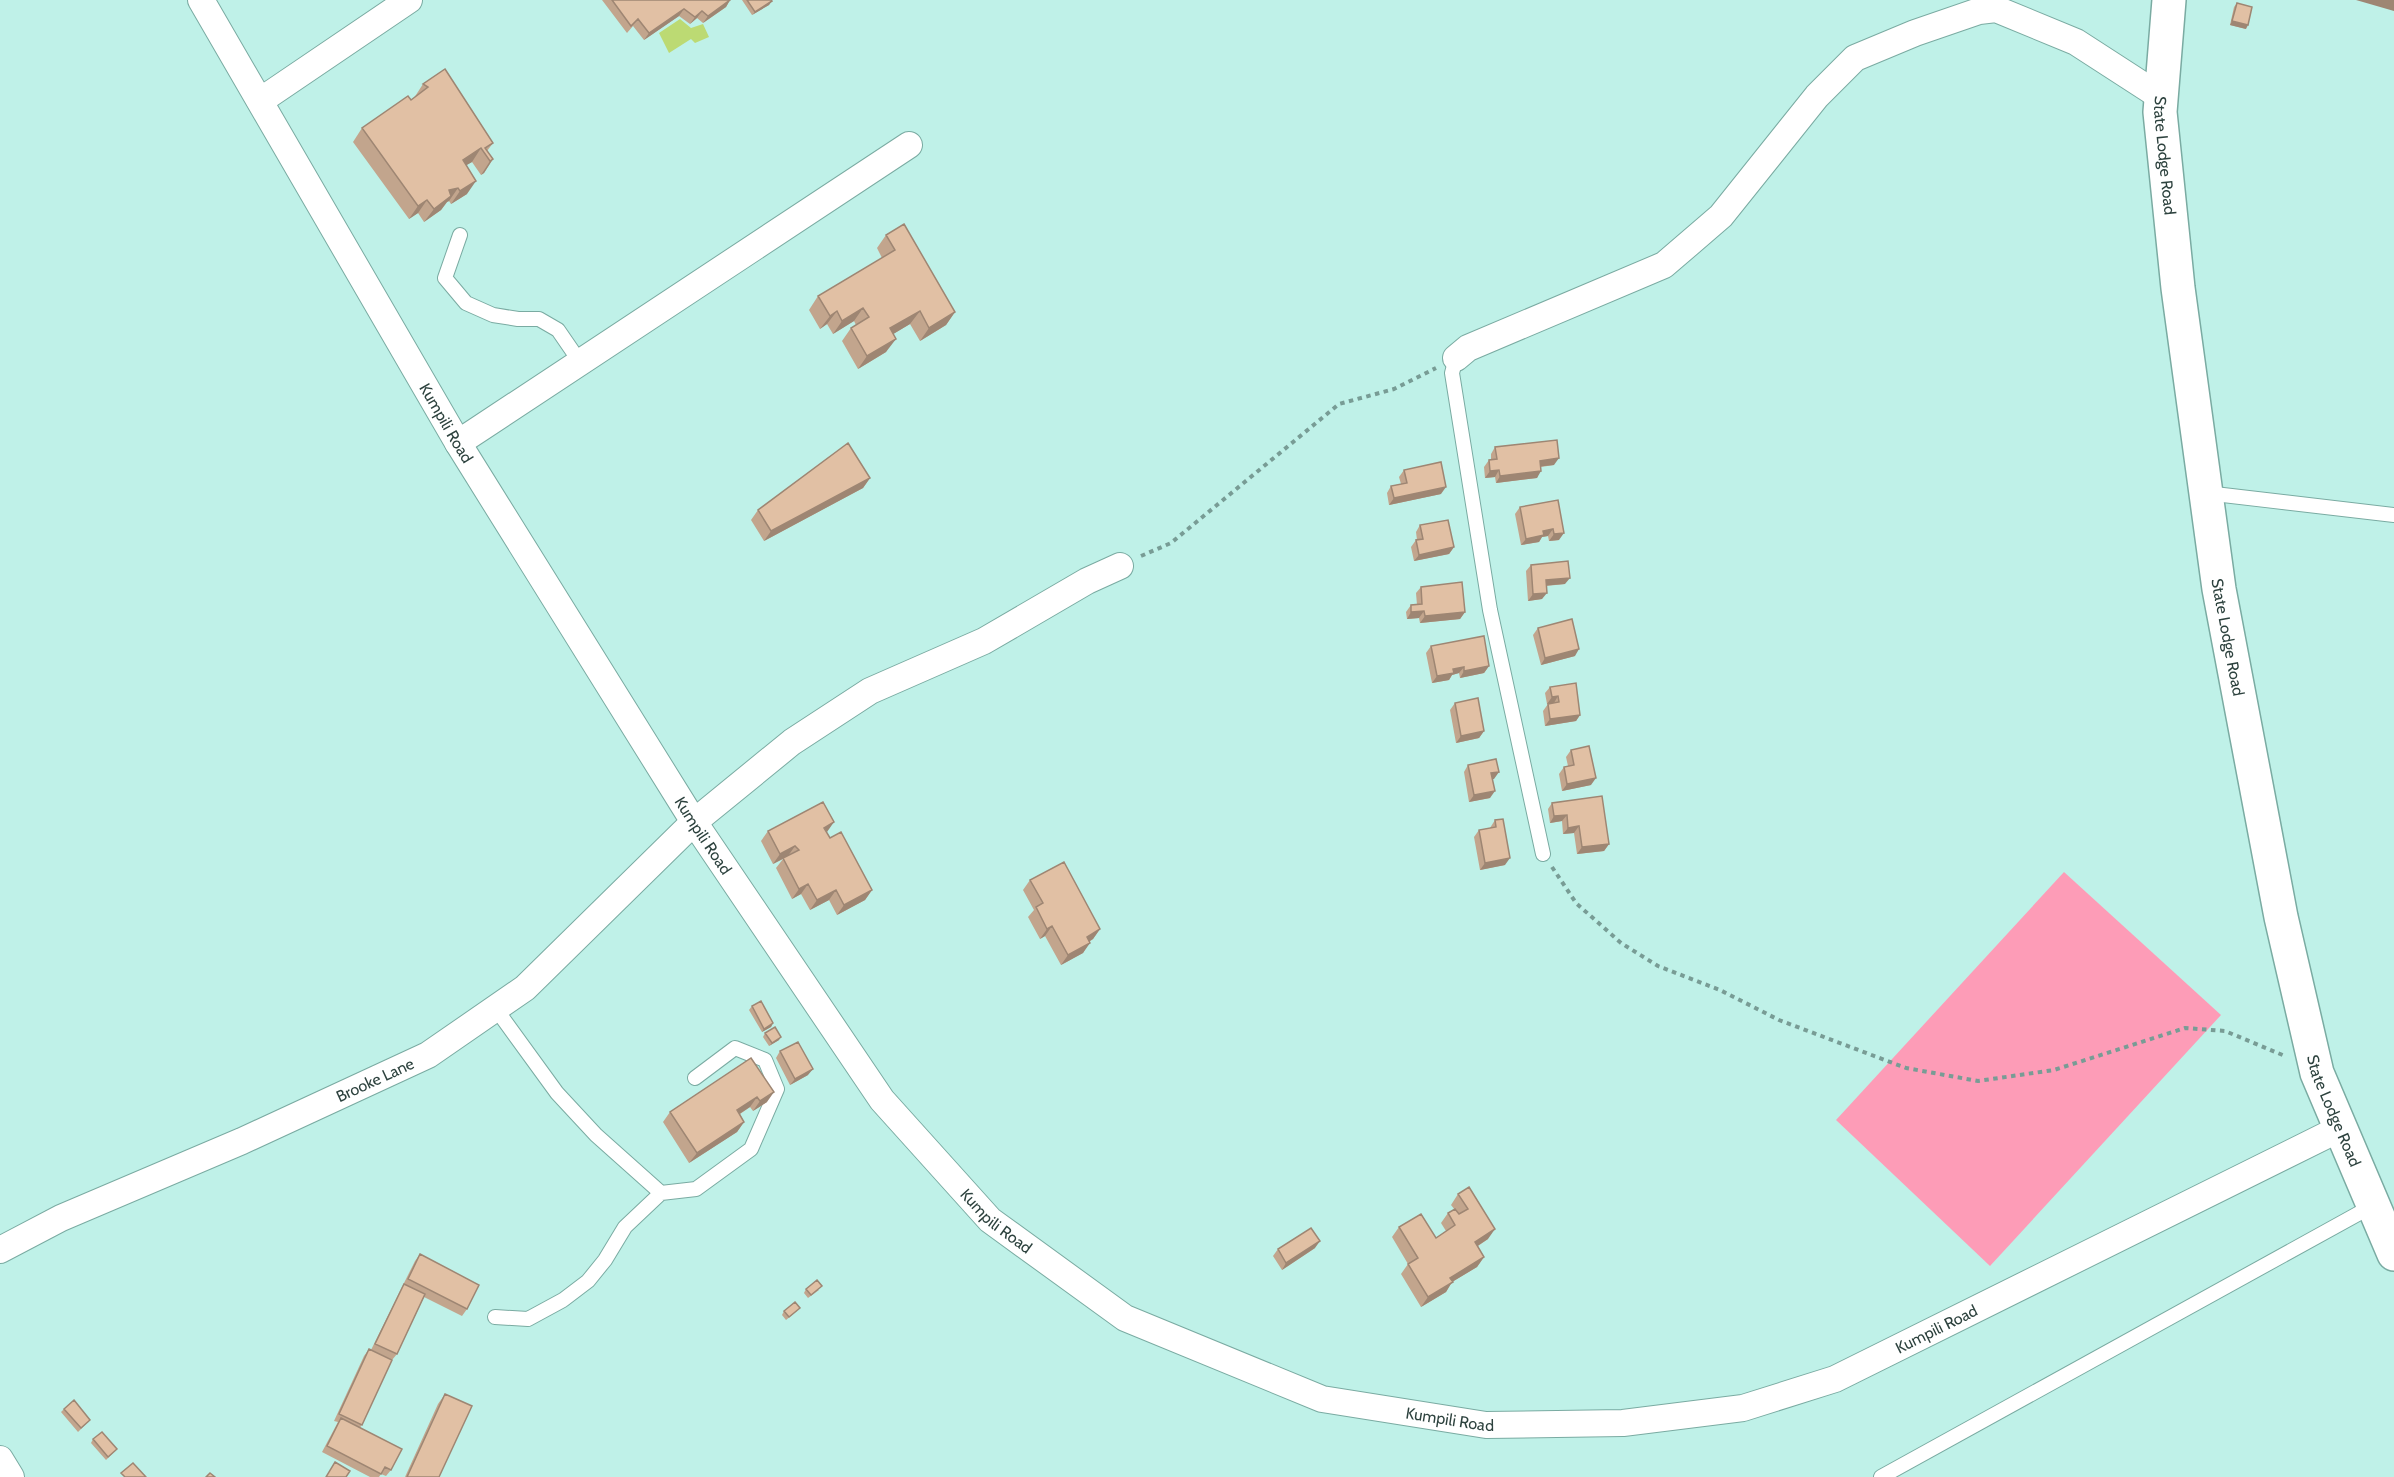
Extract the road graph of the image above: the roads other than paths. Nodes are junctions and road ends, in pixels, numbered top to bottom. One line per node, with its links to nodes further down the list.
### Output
1 (201, 0): 5 (street, Kumpili Road)
2 (409, 0): 5 (street)
3 (2169, 0): 4 (street, State Lodge Road)
4 (2160, 97): 8 (street); 11 (street, State Lodge Road)
5 (260, 101): 10 (street, Kumpili Road)
6 (909, 145): 9 (street)
7 (460, 235): 9 (lane)
8 (1456, 358): 15 (lane)
9 (580, 362): 10 (street)
10 (458, 442): 14 (street, Kumpili Road)
11 (2206, 493): 12 (lane); 18 (street, State Lodge Road)
12 (2394, 516)
13 (1120, 566): 14 (street, Brooke Lane)
14 (694, 822): 16 (street, Brooke Lane); 18 (street, Kumpili Road)
15 (1543, 854)
16 (496, 1009): 19 (lane); 21 (street, Brooke Lane)
17 (695, 1078): 19 (lane)
18 (2341, 1128): 20 (street, State Lodge Road)
19 (661, 1193): 23 (lane)
20 (2374, 1205): 22 (street, State Lodge Road); 26 (lane)
21 (0, 1250)
22 (2394, 1254)
23 (495, 1317)
24 (0, 1459): 25 (street)
25 (11, 1477)
26 (1881, 1477)

